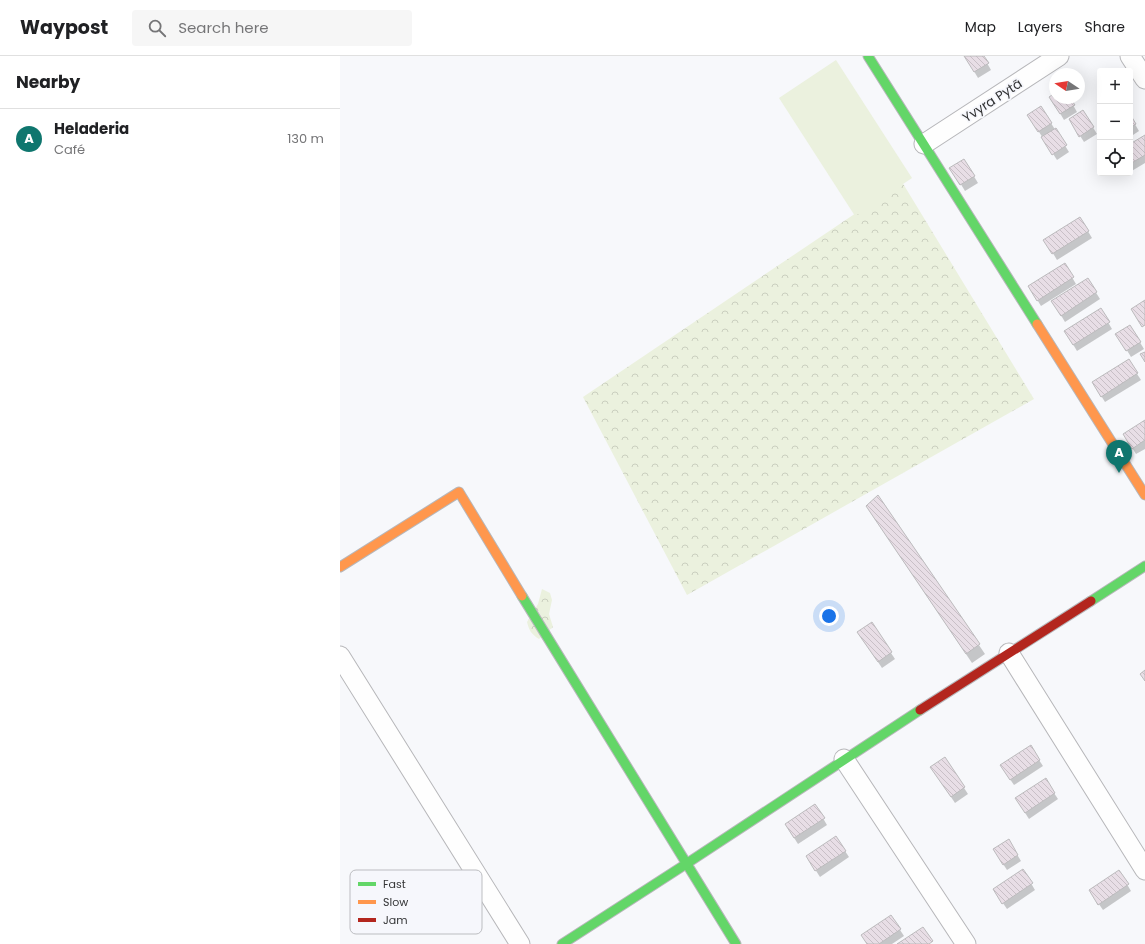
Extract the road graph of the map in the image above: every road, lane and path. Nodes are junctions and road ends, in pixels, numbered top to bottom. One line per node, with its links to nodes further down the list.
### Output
1 (868, 56): 5 (street)
2 (1059, 56): 5 (street, Yvyra Pytã)
3 (1130, 56): 4 (street)
4 (1145, 79)
5 (924, 144): 6 (street)
6 (1145, 495)
7 (1145, 566): 9 (street)
8 (340, 567): 12 (street)
9 (1008, 653): 11 (street); 14 (street)
10 (340, 656): 13 (street)
11 (844, 759): 12 (street); 19 (street)
12 (686, 864): 17 (street); 18 (street)
13 (474, 870)
14 (1145, 870)
15 (482, 883): 16 (street)
16 (520, 944)
17 (562, 944)
18 (736, 944)
19 (966, 944)

